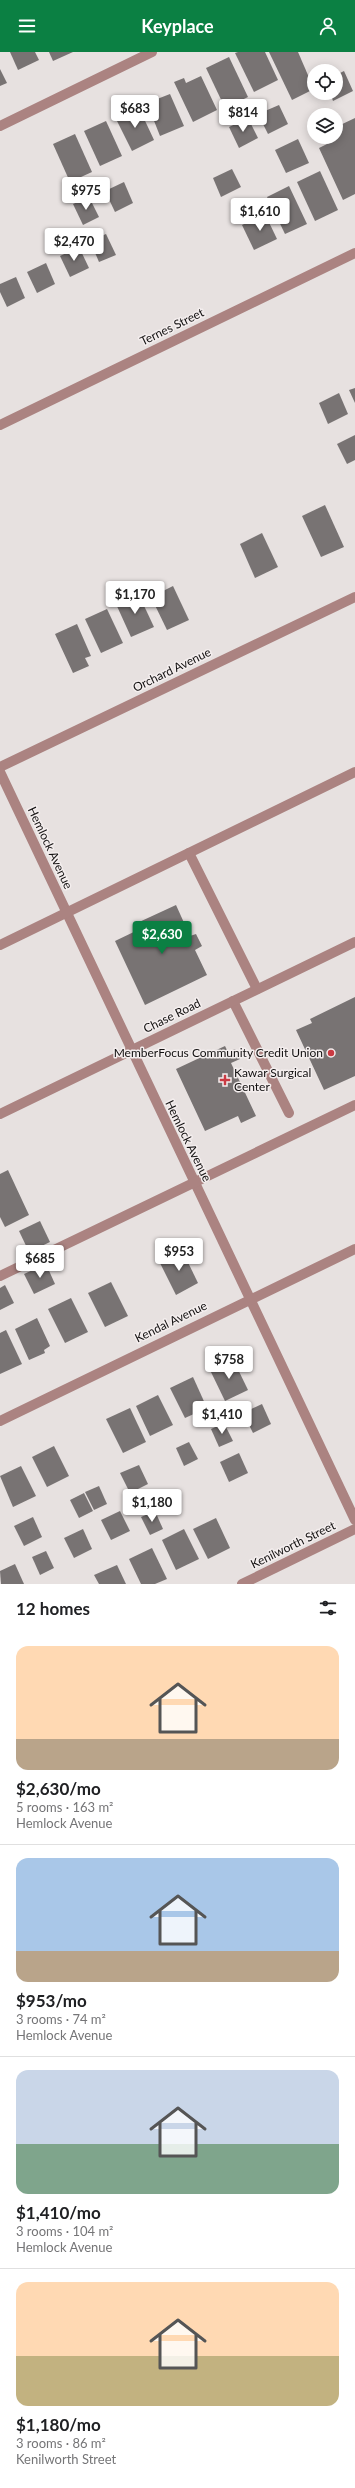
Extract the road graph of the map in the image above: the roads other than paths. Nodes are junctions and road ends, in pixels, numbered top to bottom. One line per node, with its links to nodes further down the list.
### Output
1 (152, 52): 2 (street)
2 (0, 126)
3 (355, 253): 4 (street, Ternes Street)
4 (0, 425)
5 (355, 597): 6 (street, Orchard Avenue)
6 (0, 767)
7 (0, 772): 10 (street, Hemlock Avenue)
8 (355, 772): 9 (street)
9 (189, 853): 10 (street); 13 (street)
10 (66, 913): 12 (street); 15 (street, Hemlock Avenue)
11 (355, 942): 13 (street, Chase Road)
12 (0, 945)
13 (256, 989): 14 (street, Chase Road)
14 (233, 1001): 15 (street, Chase Road); 17 (street)
15 (131, 1050): 18 (street, Chase Road); 19 (street, Hemlock Avenue)
16 (355, 1105): 19 (street)
17 (289, 1113)
18 (0, 1114)
19 (193, 1182): 21 (street); 22 (street, Hemlock Avenue)
20 (355, 1249): 22 (street, Kendal Avenue)
21 (0, 1276)
22 (249, 1299): 23 (street, Kendal Avenue); 24 (street, Hemlock Avenue)
23 (0, 1421)
24 (355, 1520)
25 (355, 1529): 26 (street, Kenilworth Street)
26 (242, 1584)

